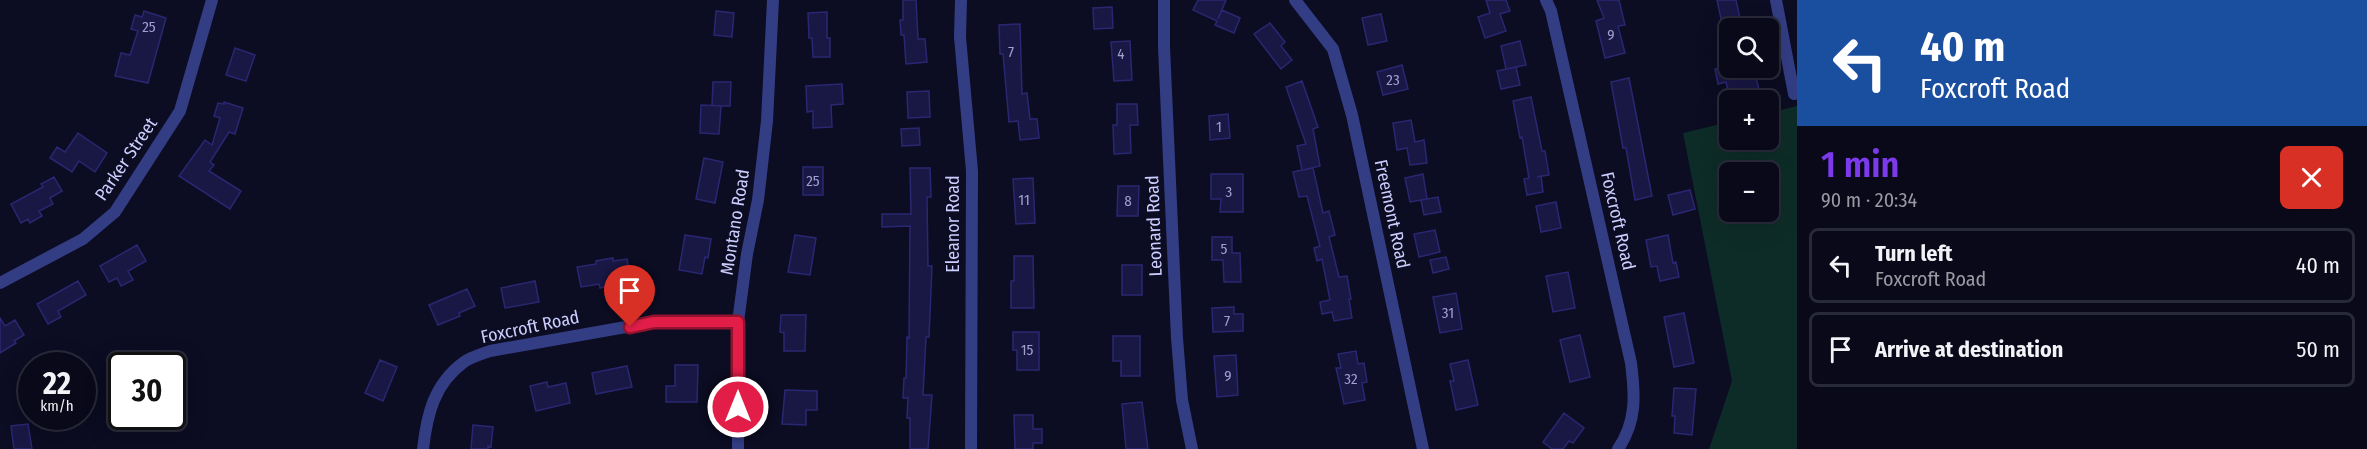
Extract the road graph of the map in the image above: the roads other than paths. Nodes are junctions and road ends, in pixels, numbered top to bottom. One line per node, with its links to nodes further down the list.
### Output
1 (212, 0): 9 (street, Parker Street)
2 (773, 0): 10 (street, Montano Road)
3 (961, 0): 13 (street, Eleanor Road)
4 (1164, 0): 14 (street, Leonard Road)
5 (1295, 0): 15 (street, Freemont Road)
6 (1546, 0): 16 (street, Foxcroft Road)
7 (1776, 0): 8 (street)
8 (1794, 94)
9 (0, 283)
10 (738, 322): 11 (street, Foxcroft Road); 12 (street, Montano Road)
11 (423, 449)
12 (738, 449)
13 (970, 449)
14 (1192, 449)
15 (1423, 449)
16 (1618, 449)

